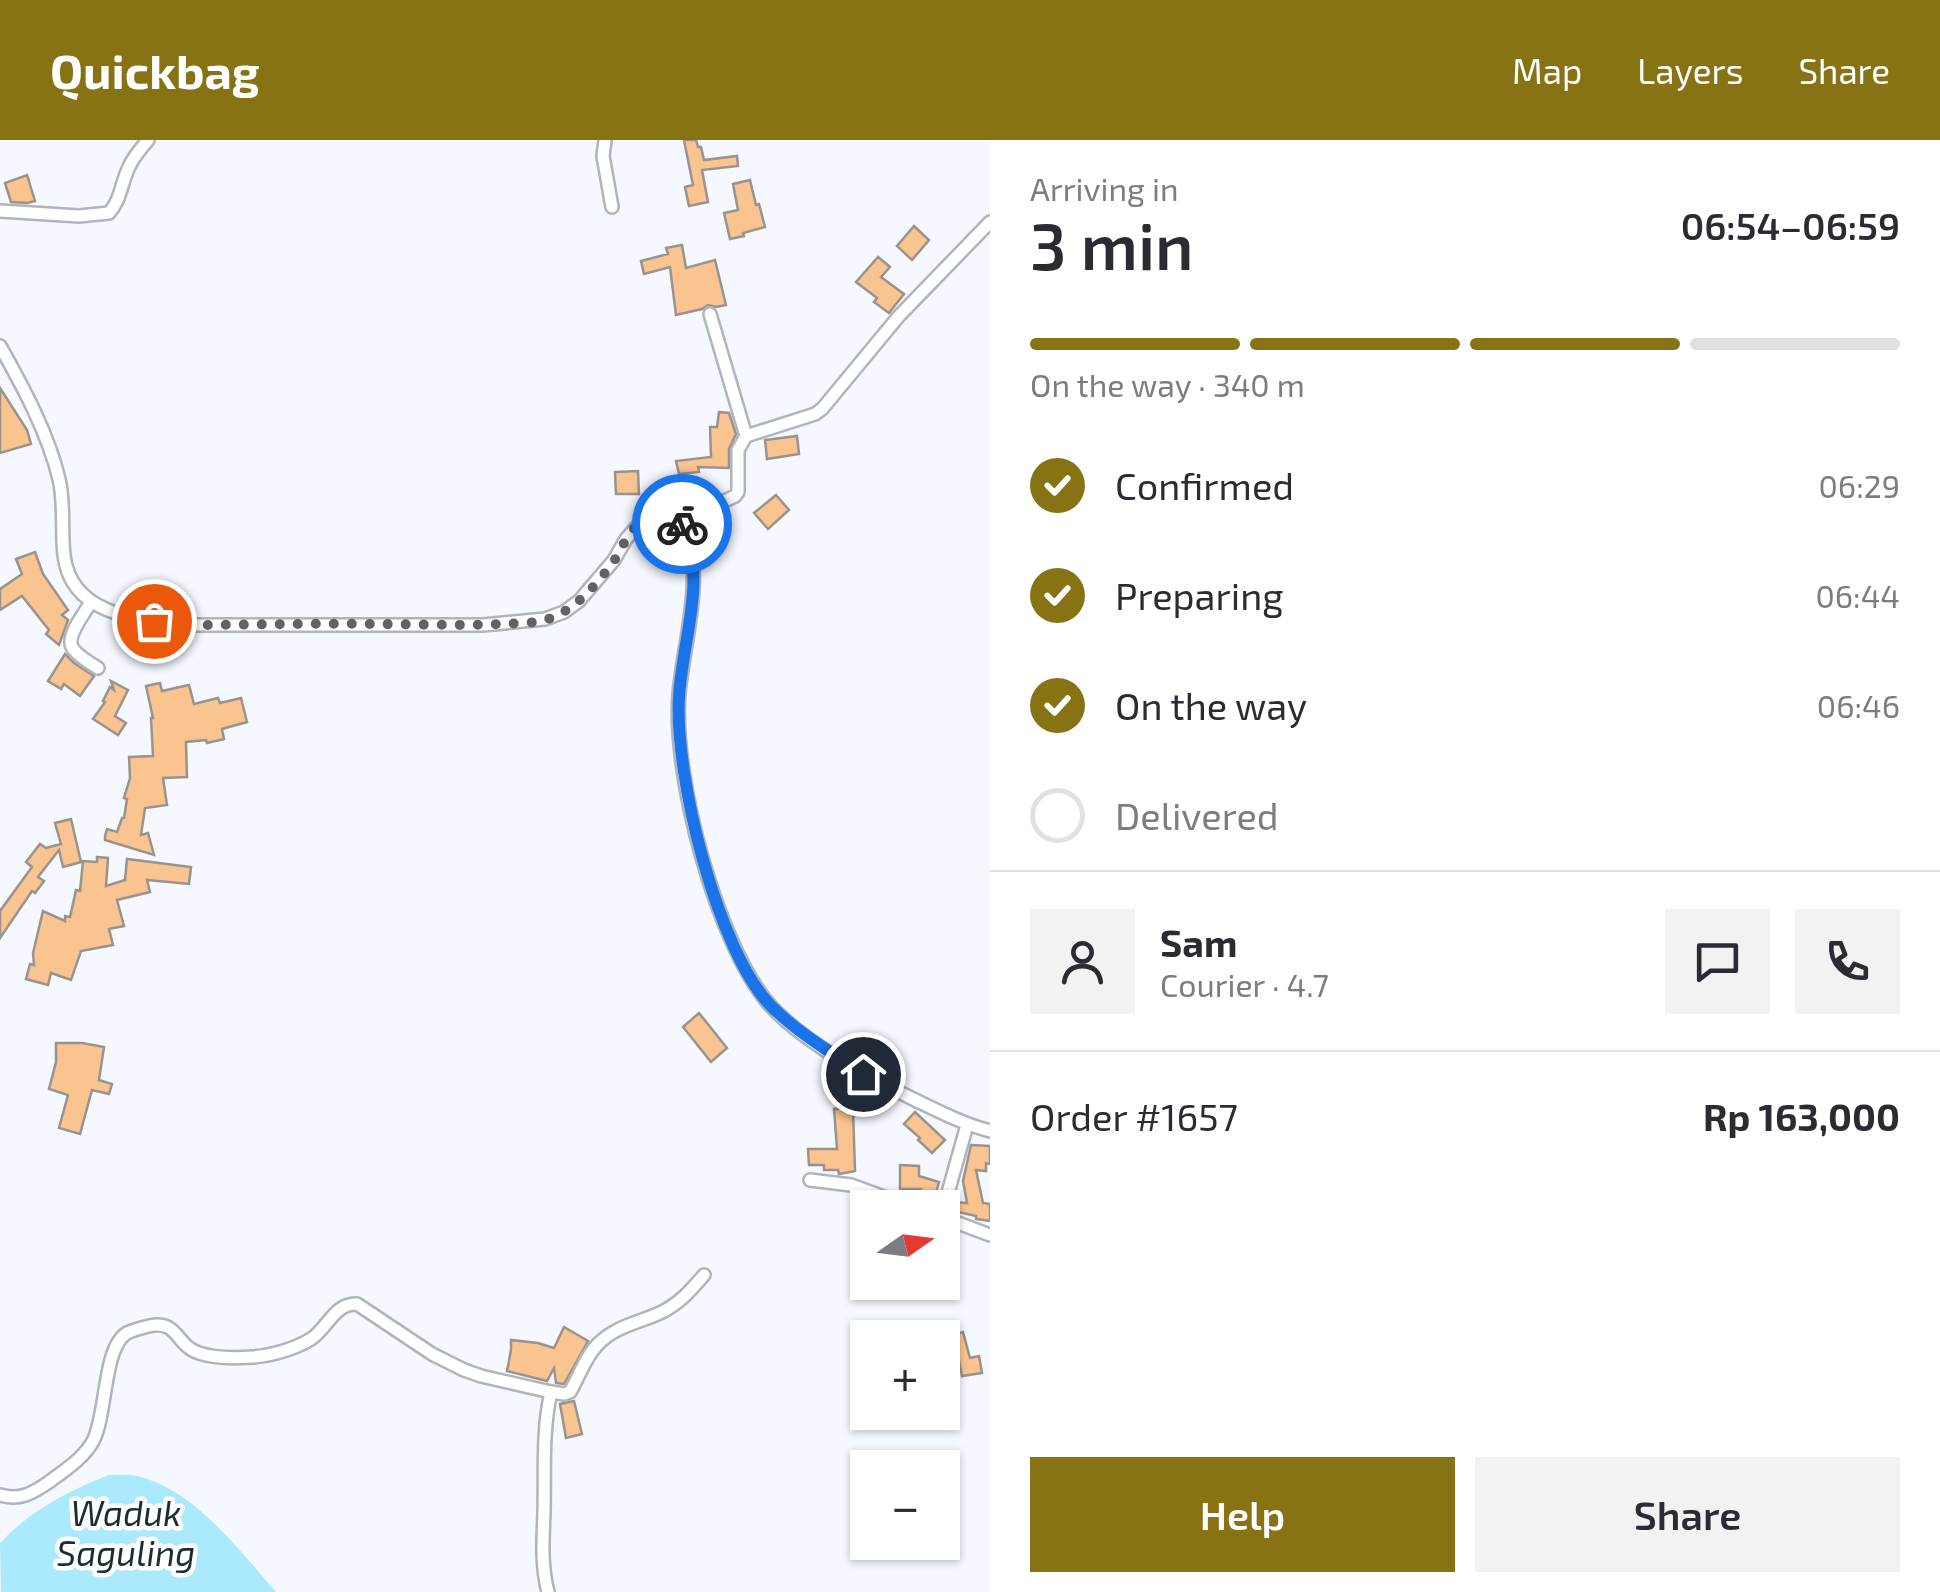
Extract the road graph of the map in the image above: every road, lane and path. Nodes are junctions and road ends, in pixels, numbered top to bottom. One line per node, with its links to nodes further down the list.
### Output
1 (148, 140): 4 (street)
2 (604, 140): 3 (street)
3 (612, 208)
4 (0, 211)
5 (990, 222): 8 (street)
6 (710, 314): 8 (street)
7 (0, 346): 10 (street)
8 (746, 436): 9 (street)
9 (681, 522): 10 (street); 12 (street)
10 (91, 602): 11 (street)
11 (98, 668)
12 (968, 1125): 13 (street); 16 (street)
13 (990, 1131)
14 (810, 1180): 15 (street)
15 (865, 1190)
16 (949, 1190)
17 (960, 1223): 18 (street)
18 (990, 1235)
19 (704, 1275): 20 (street)
20 (552, 1392): 21 (street); 22 (street)
21 (0, 1495)
22 (548, 1592)

